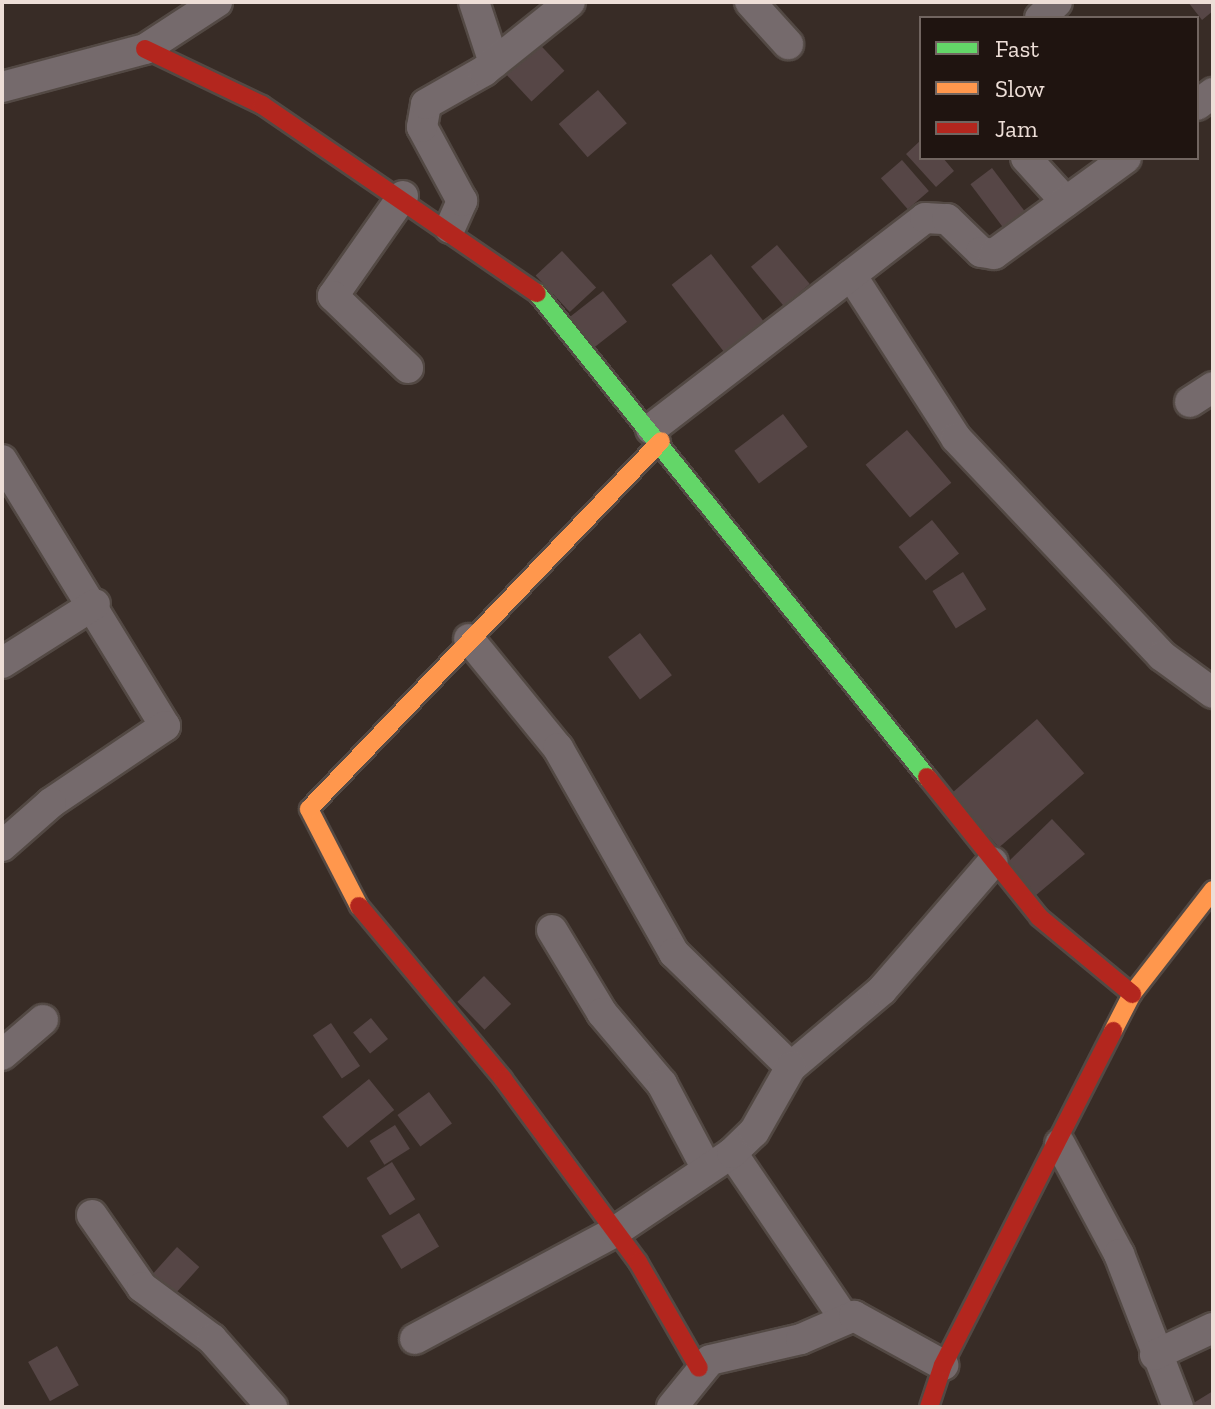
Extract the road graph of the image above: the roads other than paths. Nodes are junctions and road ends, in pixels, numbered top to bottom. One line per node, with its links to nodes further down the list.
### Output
1 (217, 2): 8 (street)
2 (474, 2): 9 (street)
3 (570, 2): 9 (street)
4 (750, 2): 7 (street)
5 (1057, 2): 6 (street)
6 (1042, 16)
7 (788, 44)
8 (145, 49): 10 (street); 13 (street)
9 (494, 63): 15 (street)
10 (2, 87)
11 (1028, 160): 14 (street)
12 (1123, 160): 14 (street)
13 (403, 196): 15 (street); 17 (street)
14 (1066, 202): 16 (street)
15 (450, 228): 18 (street)
16 (851, 275): 18 (street); 23 (street)
17 (408, 368)
18 (656, 435): 21 (street); 25 (street)
19 (2, 460): 20 (street)
20 (95, 604): 22 (street); 24 (street)
21 (469, 639): 31 (street); 35 (street)
22 (7, 650)
23 (1213, 693)
24 (2, 846)
25 (993, 862): 28 (street); 31 (street)
26 (1213, 890): 28 (street)
27 (552, 930): 33 (street)
28 (1132, 994): 32 (street)
29 (43, 1020): 30 (street)
30 (2, 1055)
31 (791, 1067): 33 (street)
32 (1060, 1144): 39 (street); 40 (street)
33 (720, 1161): 35 (street); 36 (street)
34 (92, 1215): 42 (street)
35 (616, 1231): 38 (street); 41 (street)
36 (845, 1319): 40 (street); 41 (street)
37 (1213, 1328): 39 (street)
38 (415, 1339)
39 (1155, 1355): 45 (street)
40 (943, 1365): 44 (street)
41 (699, 1368): 43 (street)
42 (272, 1407)
43 (672, 1407)
44 (929, 1407)
45 (1178, 1407)

